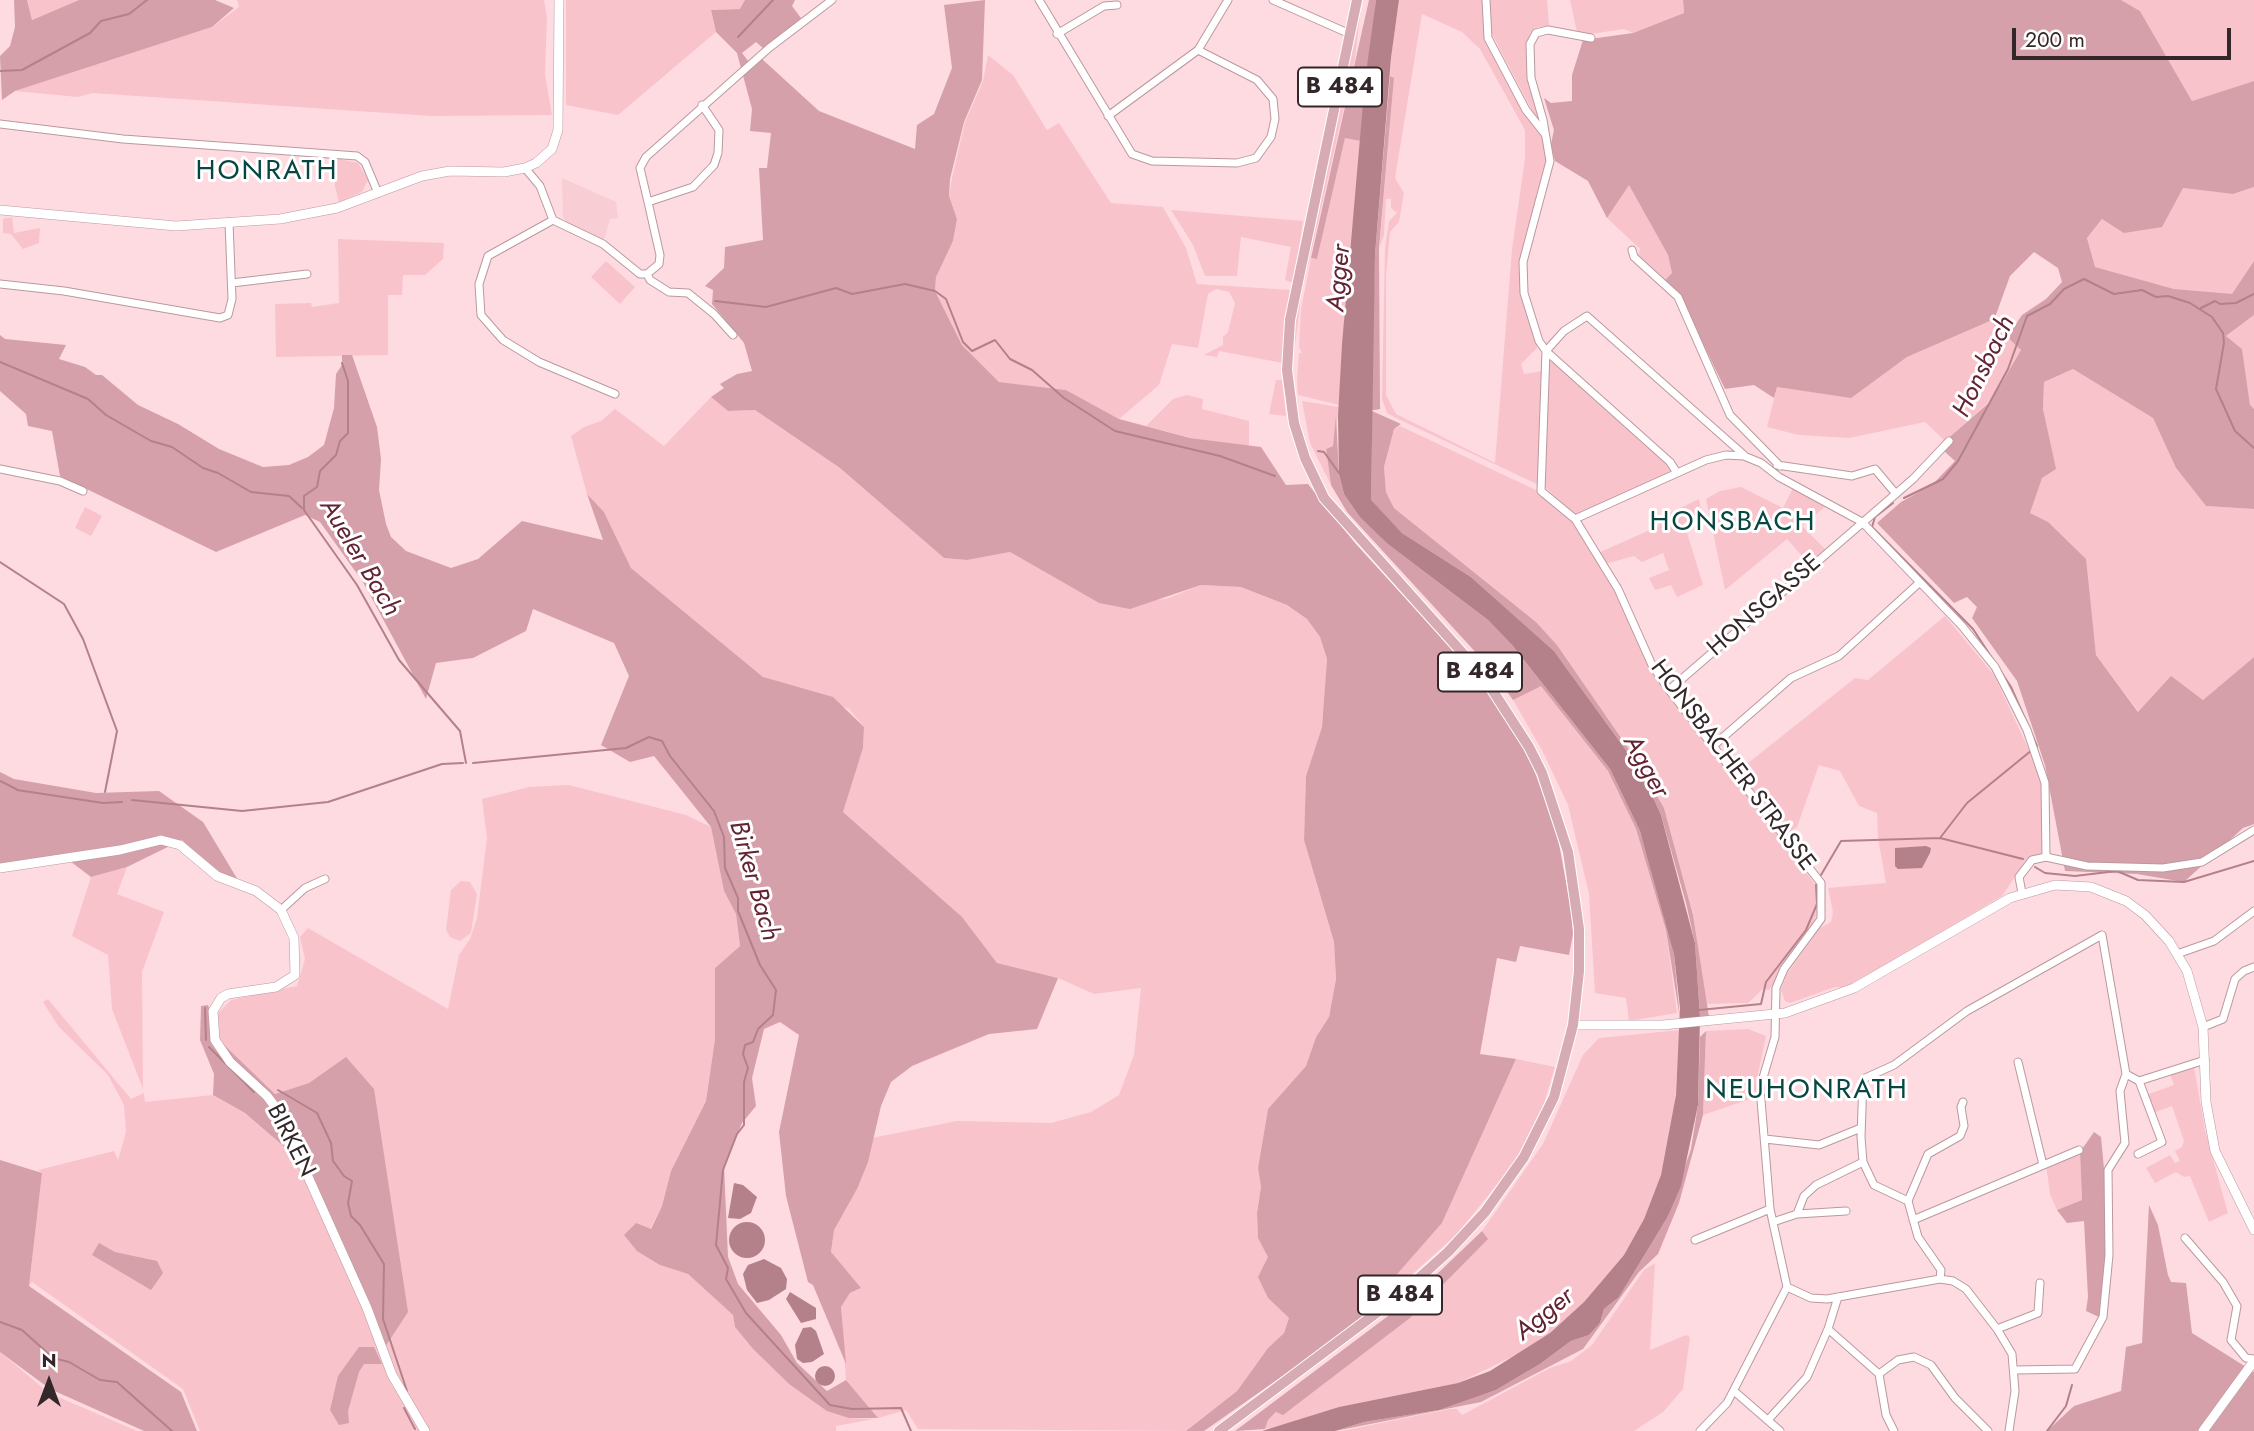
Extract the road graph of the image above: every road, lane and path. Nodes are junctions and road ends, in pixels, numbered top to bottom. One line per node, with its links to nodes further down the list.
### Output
1 (559, 0): 17 (street)
2 (832, 0): 13 (street)
3 (1039, 0): 9 (street)
4 (1228, 0): 12 (street)
5 (1274, 0): 10 (street)
6 (1357, 0): 10 (main road, B 484)
7 (1486, 0): 16 (street)
8 (1116, 5): 9 (street)
9 (1057, 34): 14 (street)
10 (1350, 34): 54 (main road, B 484)
11 (1591, 38): 16 (street)
12 (1198, 50): 14 (street); 14 (street)
13 (702, 105): 19 (street); 19 (street)
14 (1108, 116)
15 (0, 124): 18 (street)
16 (1546, 135): 29 (street)
17 (524, 168): 18 (street); 21 (street)
18 (378, 192): 22 (street)
19 (648, 202): 25 (street)
20 (0, 209): 22 (street)
21 (553, 220): 25 (street); 30 (street)
22 (229, 222): 26 (street)
23 (1632, 250): 34 (street)
24 (307, 274): 26 (street)
25 (647, 274): 28 (street)
26 (232, 283): 27 (street)
27 (0, 285)
28 (733, 335)
29 (1546, 351): 32 (street); 36 (street); 39 (street, HONSBACHER STRASSE)
30 (615, 394)
31 (1949, 441): 38 (street, HONSGASSE)
32 (1744, 456): 33 (street); 36 (street)
33 (1761, 463): 34 (street); 40 (street)
34 (1780, 466): 38 (street)
35 (0, 469): 37 (street)
36 (1677, 473): 39 (street)
37 (83, 491)
38 (1896, 494): 40 (street, HONSGASSE)
39 (1575, 519): 42 (street, HONSBACHER STRASSE)
40 (1862, 522): 41 (street); 42 (street, HONSGASSE)
41 (1919, 583): 43 (street); 45 (street)
42 (1669, 690): 43 (street, HONSBACHER STRASSE)
43 (1713, 746): 53 (street, HONSBACHER STRASSE)
44 (2254, 830): 45 (street)
45 (2046, 857): 48 (street)
46 (0, 868): 49 (street)
47 (325, 879): 49 (street)
48 (2022, 893): 51 (street); 53 (street)
49 (281, 910): 87 (street, BIRKEN)
50 (2254, 911): 51 (street)
51 (2177, 954): 55 (street)
52 (2254, 967): 55 (street)
53 (1775, 1016): 54 (street); 62 (street, HONSBACHER STRASSE)
54 (1573, 1025): 88 (main road, B 484)
55 (2203, 1027): 56 (street)
56 (2205, 1060): 59 (street); 73 (street)
57 (2018, 1062): 66 (street)
58 (2126, 1074): 59 (street); 61 (street); 83 (street)
59 (2139, 1081): 64 (street)
60 (1963, 1102): 67 (street)
61 (1861, 1128): 62 (street); 65 (street)
62 (1765, 1139): 68 (street, HONSBACHER STRASSE)
63 (2079, 1150): 66 (street)
64 (2138, 1154)
65 (1864, 1162): 67 (street); 70 (street)
66 (2043, 1165): 71 (street)
67 (1908, 1200): 71 (street)
68 (1770, 1209): 72 (street, HONSBACHER STRASSE); 75 (street)
69 (1846, 1211): 70 (street)
70 (1797, 1214): 72 (street)
71 (1913, 1220): 76 (street)
72 (1773, 1222): 78 (street, HONSBACHER STRASSE)
73 (2254, 1230)
74 (2185, 1238): 82 (street)
75 (1695, 1240)
76 (1940, 1279): 79 (street); 81 (street)
77 (2040, 1283): 81 (street)
78 (1787, 1287): 79 (street); 85 (street)
79 (1838, 1297): 80 (street)
80 (1828, 1329): 84 (street); 86 (street)
81 (1997, 1329): 83 (street)
82 (2254, 1360): 94 (street)
83 (2015, 1370): 93 (street)
84 (1880, 1374): 91 (street); 92 (street)
85 (1734, 1391): 86 (street); 89 (street)
86 (1768, 1420): 90 (street)
87 (425, 1431)
88 (1219, 1431)
89 (1700, 1431)
90 (1780, 1431)
91 (1894, 1431)
92 (1988, 1431)
93 (2009, 1431)
94 (2203, 1431)

